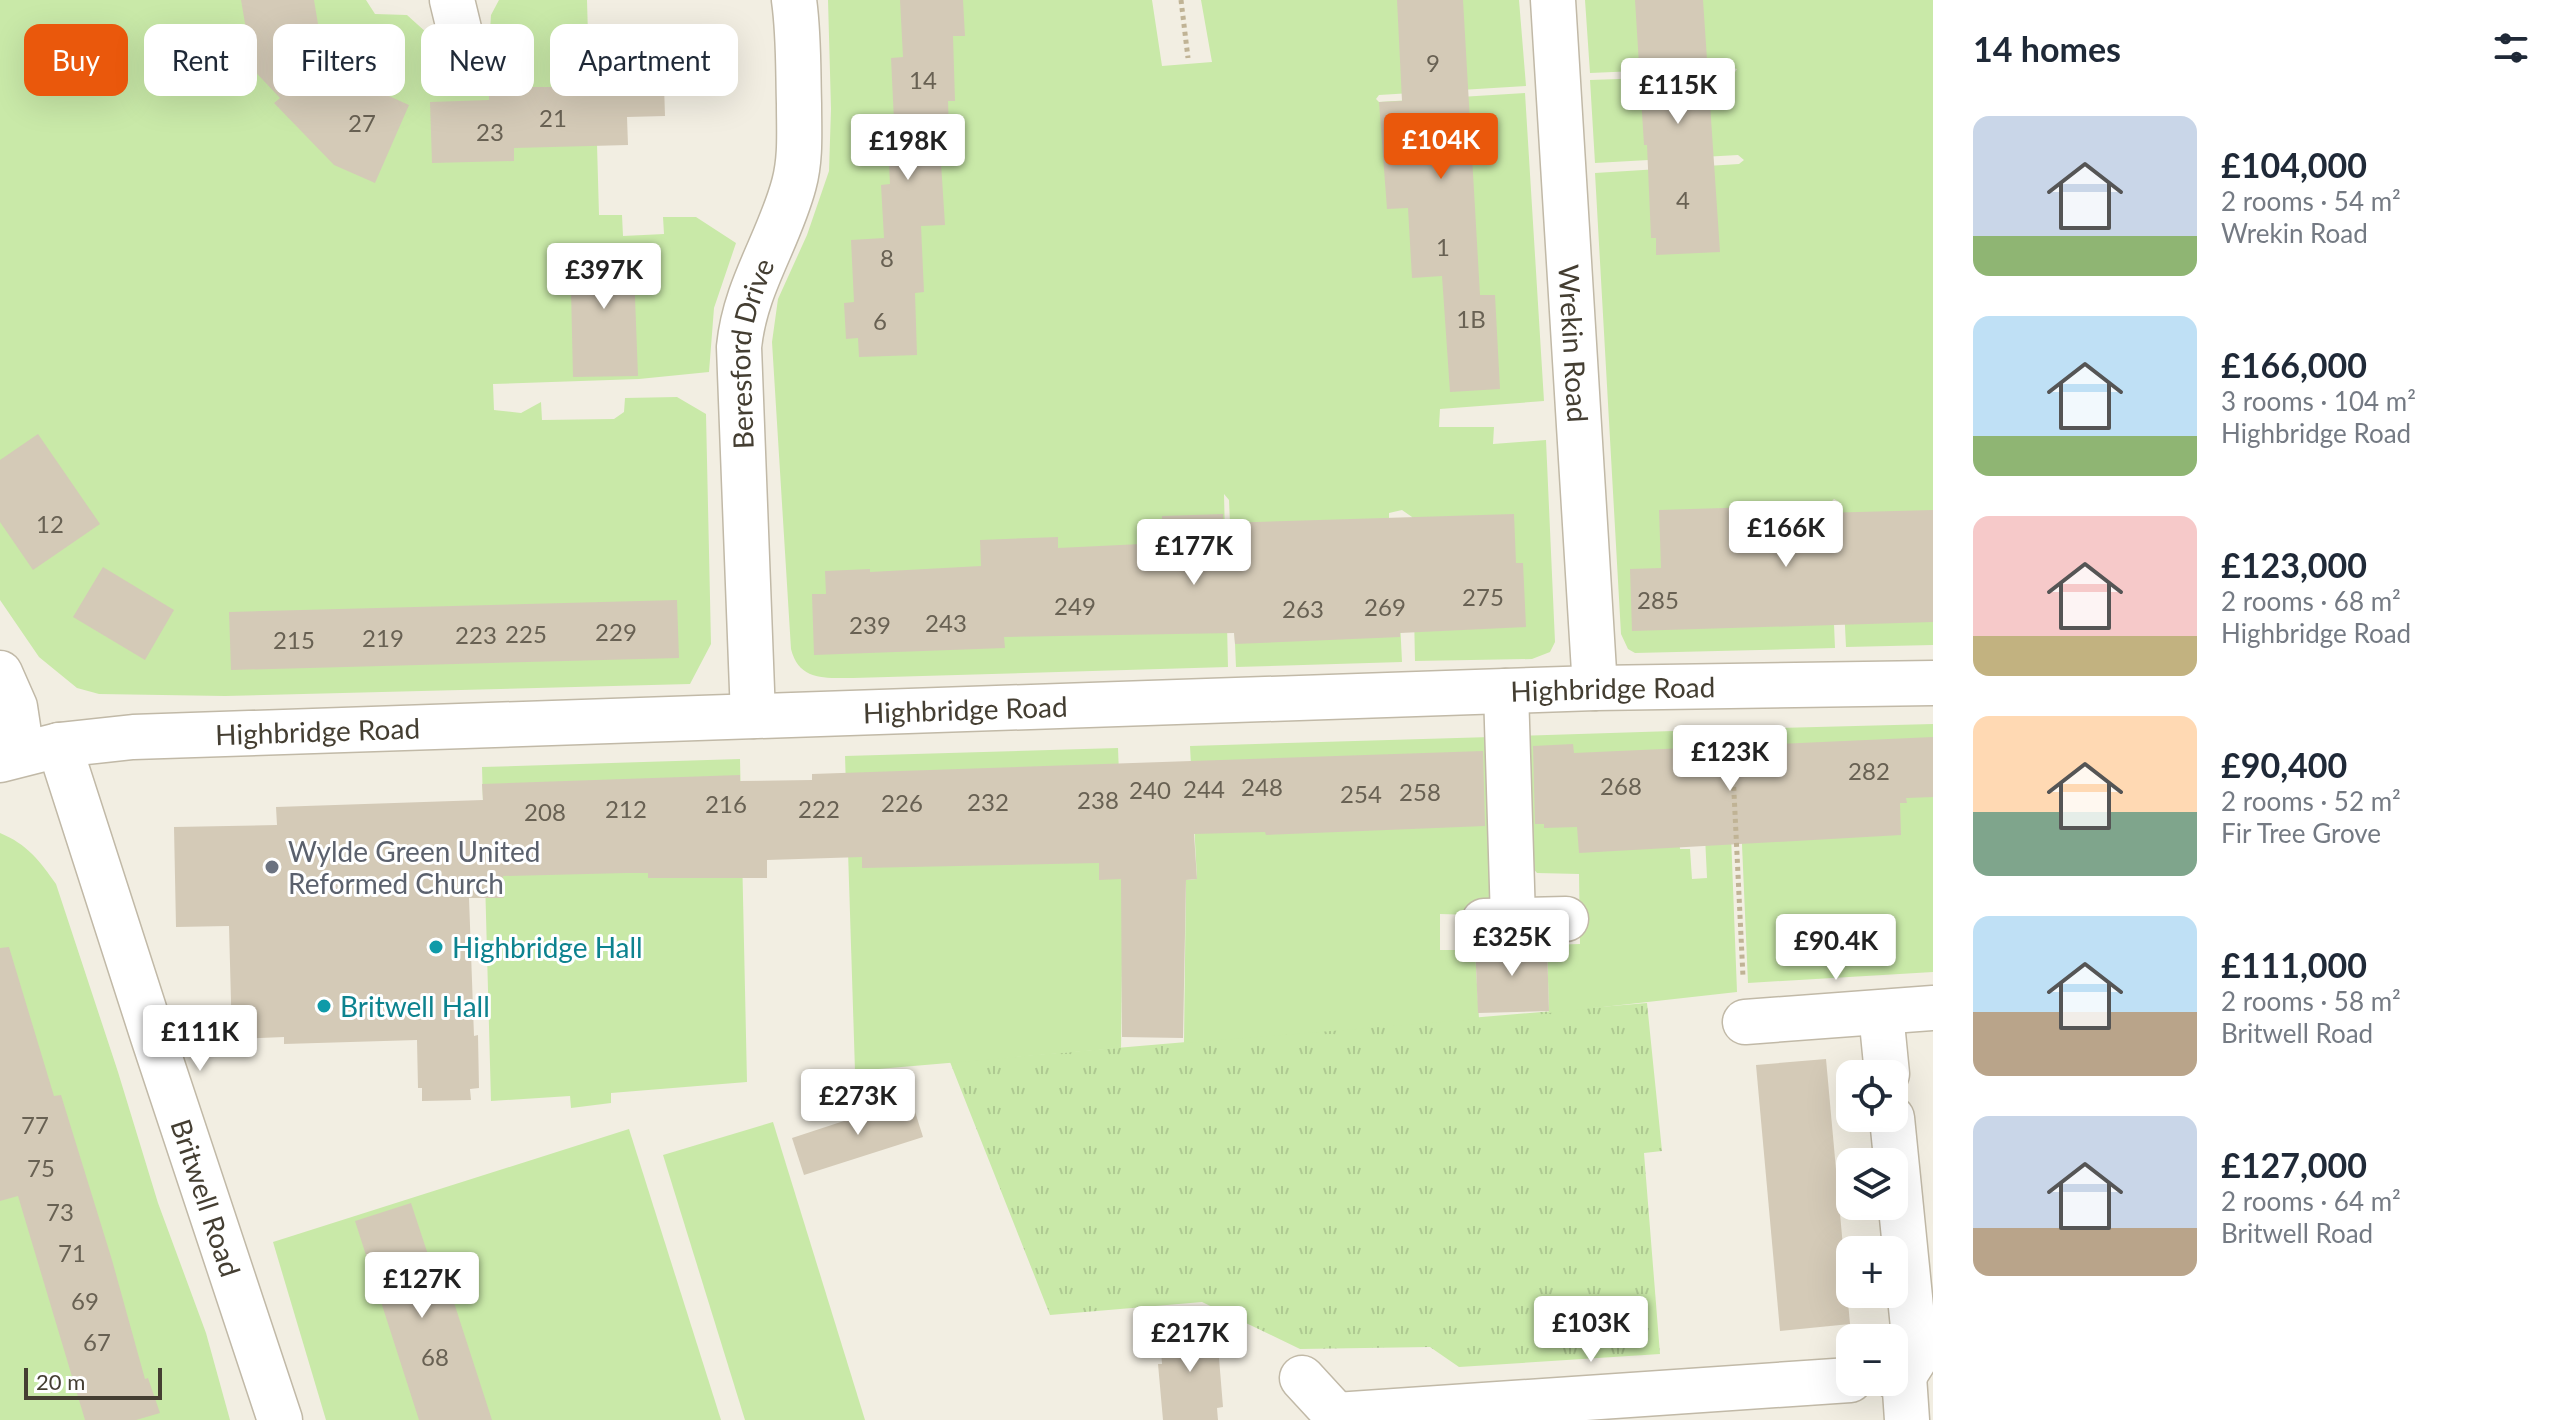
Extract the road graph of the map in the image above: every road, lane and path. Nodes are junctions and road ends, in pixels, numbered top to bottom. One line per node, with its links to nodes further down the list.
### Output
1 (794, 0): 10 (street, Beresford Drive)
2 (1181, 0): 4 (path)
3 (1553, 0): 8 (street, Wrekin Road)
4 (1188, 58)
5 (0, 673): 11 (street, Britwell Road)
6 (1933, 683): 7 (street, Highbridge Road)
7 (1729, 685): 8 (street, Highbridge Road); 15 (path)
8 (1595, 688): 9 (street, Highbridge Road)
9 (1506, 691): 10 (street, Highbridge Road); 12 (street)
10 (753, 716): 11 (street, Highbridge Road)
11 (27, 753): 22 (street, Britwell Road)
12 (1566, 919)
13 (1933, 1008): 14 (street)
14 (1881, 1013): 15 (street); 16 (street)
15 (1745, 1022)
16 (1886, 1060)
17 (1893, 1132): 18 (street)
18 (1912, 1357): 23 (street)
19 (1302, 1378): 21 (street)
20 (1836, 1381): 21 (street)
21 (1335, 1418)
22 (280, 1420)
23 (1907, 1420)

